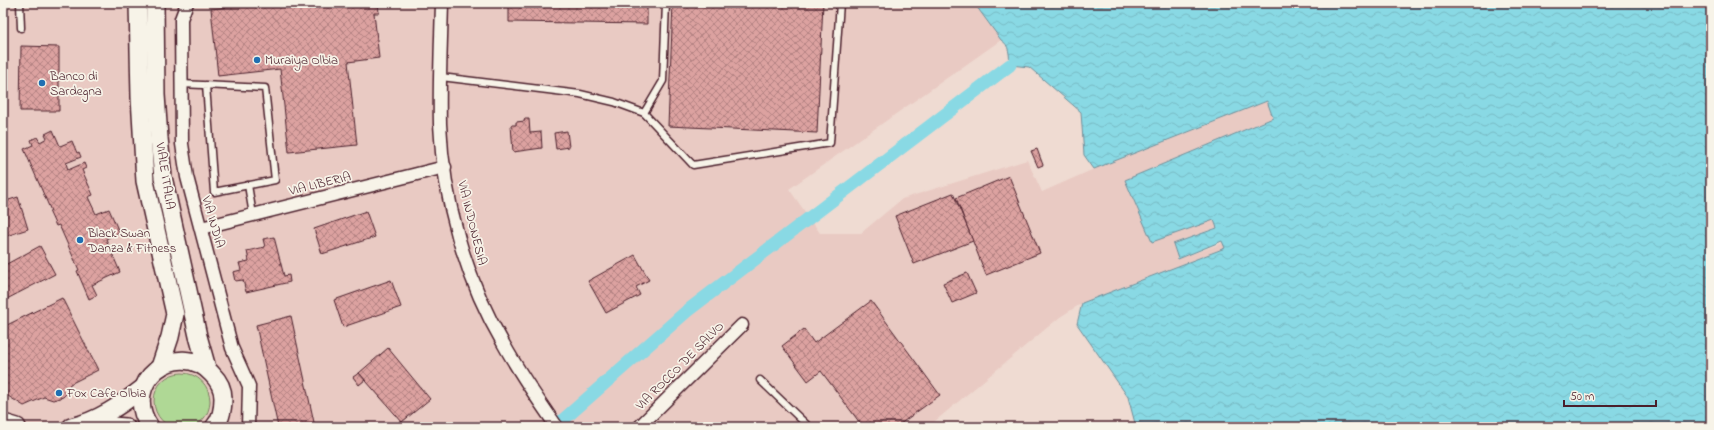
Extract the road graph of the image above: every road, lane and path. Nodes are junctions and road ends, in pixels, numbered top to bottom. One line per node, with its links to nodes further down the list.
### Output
1 (20, 3): 8 (lane)
2 (138, 3): 18 (main road, VIALE ITALIA)
3 (155, 3): 19 (main road, VIALE ITALIA)
4 (187, 3): 10 (street, VIA INDIA)
5 (442, 3): 9 (street, VIA INDONESIA)
6 (666, 3): 12 (lane)
7 (840, 3): 12 (lane)
8 (21, 28)
9 (441, 77): 12 (lane); 13 (street, VIA INDONESIA)
10 (182, 84): 11 (lane); 16 (street, VIA INDIA)
11 (206, 85): 14 (lane); 14 (lane)
12 (644, 113)
13 (444, 167): 15 (street, VIA LIBERIA); 27 (street, VIA INDONESIA)
14 (248, 186): 15 (lane)
15 (253, 215): 16 (street, VIA LIBERIA)
16 (201, 228): 26 (street, VIA INDIA)
17 (742, 325): 28 (street, VIA ROCCO DE SALVO)
18 (160, 367): 19 (main road); 21 (main road)
19 (207, 368): 23 (main road)
20 (760, 380): 29 (lane)
21 (143, 388): 22 (main road); 25 (main road)
22 (78, 425): 24 (main road)
23 (216, 426)
24 (126, 427)
25 (150, 427)
26 (248, 427)
27 (557, 427)
28 (639, 427)
29 (809, 427)

